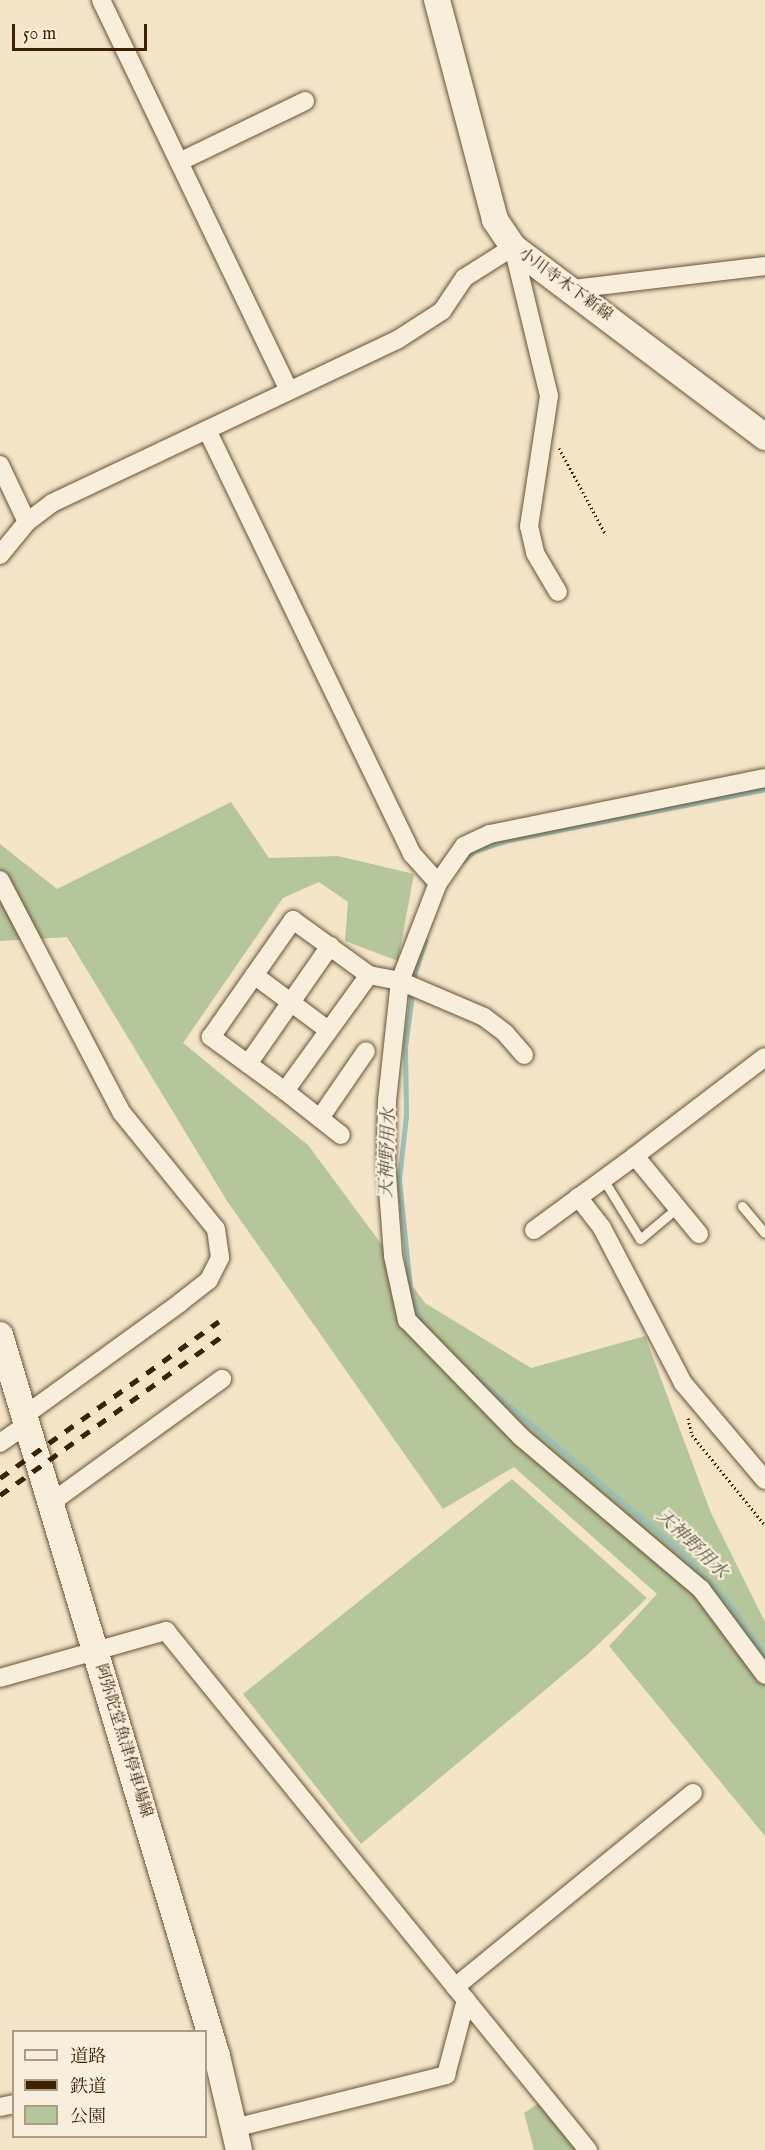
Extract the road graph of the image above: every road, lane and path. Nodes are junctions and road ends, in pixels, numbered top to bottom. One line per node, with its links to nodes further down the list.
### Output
1 (100, 0): 4 (street)
2 (437, 0): 5 (main road, 小川寺木下新線)
3 (305, 101): 4 (street)
4 (179, 162): 8 (street)
5 (513, 247): 7 (main road, 小川寺木下新線); 8 (street); 9 (street)
6 (765, 266): 7 (street)
7 (572, 289): 11 (main road, 小川寺木下新線)
8 (289, 390): 10 (street)
9 (547, 426): 14 (path); 16 (street)
10 (207, 430): 13 (street); 19 (street)
11 (765, 437)
12 (0, 465): 13 (street)
13 (27, 522): 15 (street)
14 (606, 535)
15 (0, 555)
16 (558, 592)
17 (765, 778): 19 (street)
18 (0, 880): 44 (street)
19 (438, 883): 23 (street)
20 (330, 946): 21 (street); 22 (street); 24 (street)
21 (254, 975): 24 (street); 29 (street)
22 (369, 975): 23 (street); 25 (street)
23 (400, 981): 27 (street); 50 (street)
24 (290, 1001): 25 (street); 29 (street)
25 (328, 1030): 30 (street)
26 (366, 1051): 31 (street)
27 (524, 1055)
28 (765, 1057): 33 (street)
29 (248, 1064): 30 (street)
30 (285, 1091): 31 (street)
31 (320, 1119): 32 (street)
32 (341, 1135)
33 (635, 1156): 34 (street); 37 (street)
34 (603, 1179): 35 (street); 37 (lane)
35 (578, 1197): 38 (street); 43 (street)
36 (742, 1206): 39 (lane)
37 (677, 1208): 40 (street)
38 (534, 1230)
39 (765, 1233)
40 (699, 1234)
41 (0, 1335): 44 (main road, 阿弥陀堂魚津停車場線)
42 (222, 1379): 47 (street)
43 (683, 1383): 46 (street); 48 (path)
44 (26, 1419): 45 (street); 47 (main road, 阿弥陀堂魚津停車場線)
45 (0, 1443)
46 (765, 1480)
47 (52, 1502): 49 (main road, 阿弥陀堂魚津停車場線)
48 (765, 1525)
49 (96, 1650): 51 (street); 53 (street); 54 (main road, 阿弥陀堂魚津停車場線)
50 (765, 1675)
51 (0, 1678)
52 (693, 1793): 53 (street)
53 (461, 1994): 56 (street); 57 (street)
54 (203, 2030)
55 (211, 2058): 56 (main road, 阿弥陀堂魚津停車場線)
56 (236, 2139)
57 (588, 2150)

